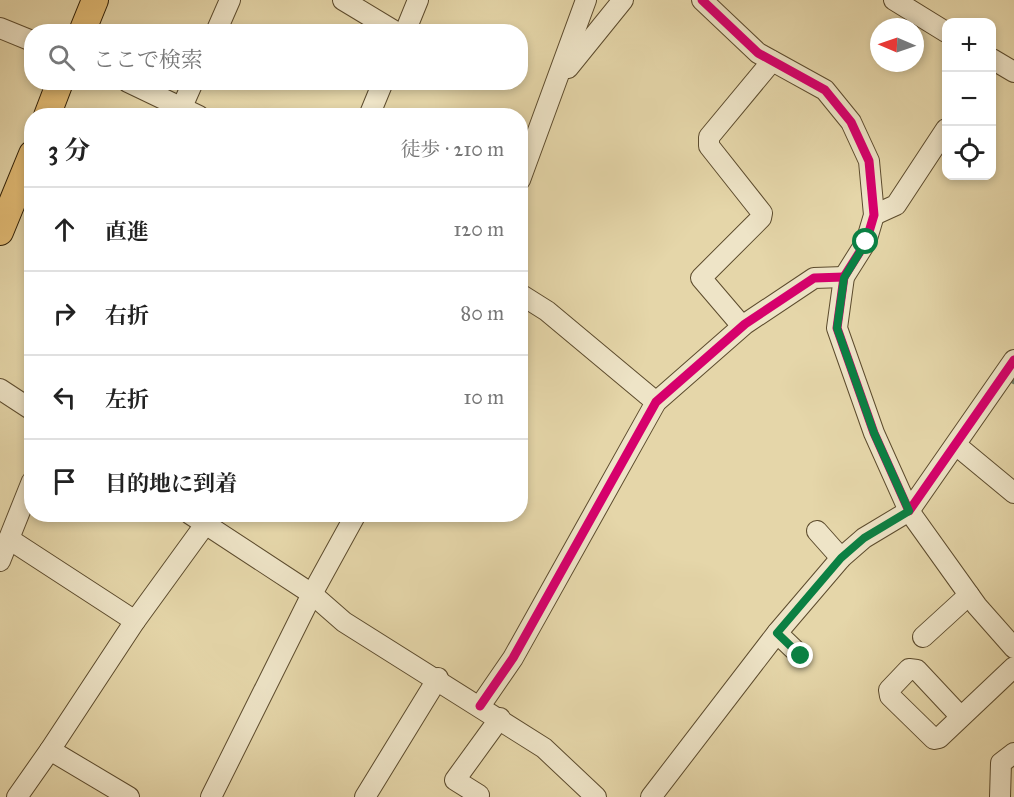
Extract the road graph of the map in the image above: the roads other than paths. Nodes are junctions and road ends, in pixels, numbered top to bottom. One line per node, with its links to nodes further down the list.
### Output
1 (95, 0): 9 (main road)
2 (230, 0): 10 (street)
3 (343, 0): 11 (street)
4 (418, 0): 12 (street)
5 (586, 0): 19 (street)
6 (623, 0): 19 (street)
7 (702, 0): 16 (street)
8 (894, 0): 14 (street)
9 (85, 24)
10 (220, 24)
11 (383, 24)
12 (408, 24)
13 (0, 28): 15 (street)
14 (942, 30)
15 (24, 38)
16 (772, 61): 31 (street); 35 (street)
17 (996, 62): 18 (street)
18 (1014, 72)
19 (558, 80): 29 (street)
20 (57, 90): 24 (main road)
21 (143, 90): 25 (street)
22 (191, 90): 26 (street)
23 (380, 90): 27 (street)
24 (50, 108)
25 (178, 108)
26 (187, 108)
27 (372, 108)
28 (942, 135): 31 (street)
29 (528, 159)
30 (24, 174): 32 (main road)
31 (874, 215): 33 (street)
32 (0, 232)
33 (844, 278): 35 (street); 44 (street)
34 (528, 299): 39 (street)
35 (742, 326): 39 (street)
36 (1014, 360): 37 (street)
37 (1007, 386): 41 (street)
38 (0, 389): 40 (street)
39 (656, 402): 61 (street)
40 (24, 405)
41 (956, 445): 42 (street); 44 (street)
42 (1014, 493)
43 (24, 501): 49 (street)
44 (909, 511): 50 (street); 53 (street)
45 (199, 522): 54 (street)
46 (208, 522): 52 (street)
47 (352, 522): 52 (street)
48 (817, 531): 50 (street)
49 (9, 539): 51 (street); 54 (street)
50 (841, 558): 55 (street)
51 (0, 561)
52 (312, 594): 60 (street); 68 (street)
53 (969, 594): 56 (street); 57 (street)
54 (135, 621): 64 (street)
55 (777, 633): 58 (street); 72 (street)
56 (923, 637)
57 (1014, 648)
58 (801, 656)
59 (1014, 667): 62 (street)
60 (438, 678): 61 (street); 69 (street)
61 (480, 706): 63 (street)
62 (961, 717)
63 (500, 718): 70 (street); 71 (street)
64 (50, 750): 66 (street); 67 (street)
65 (1014, 753): 73 (street)
66 (17, 797)
67 (129, 797)
68 (211, 797)
69 (365, 797)
70 (478, 797)
71 (596, 797)
72 (651, 797)
73 (1000, 797)

